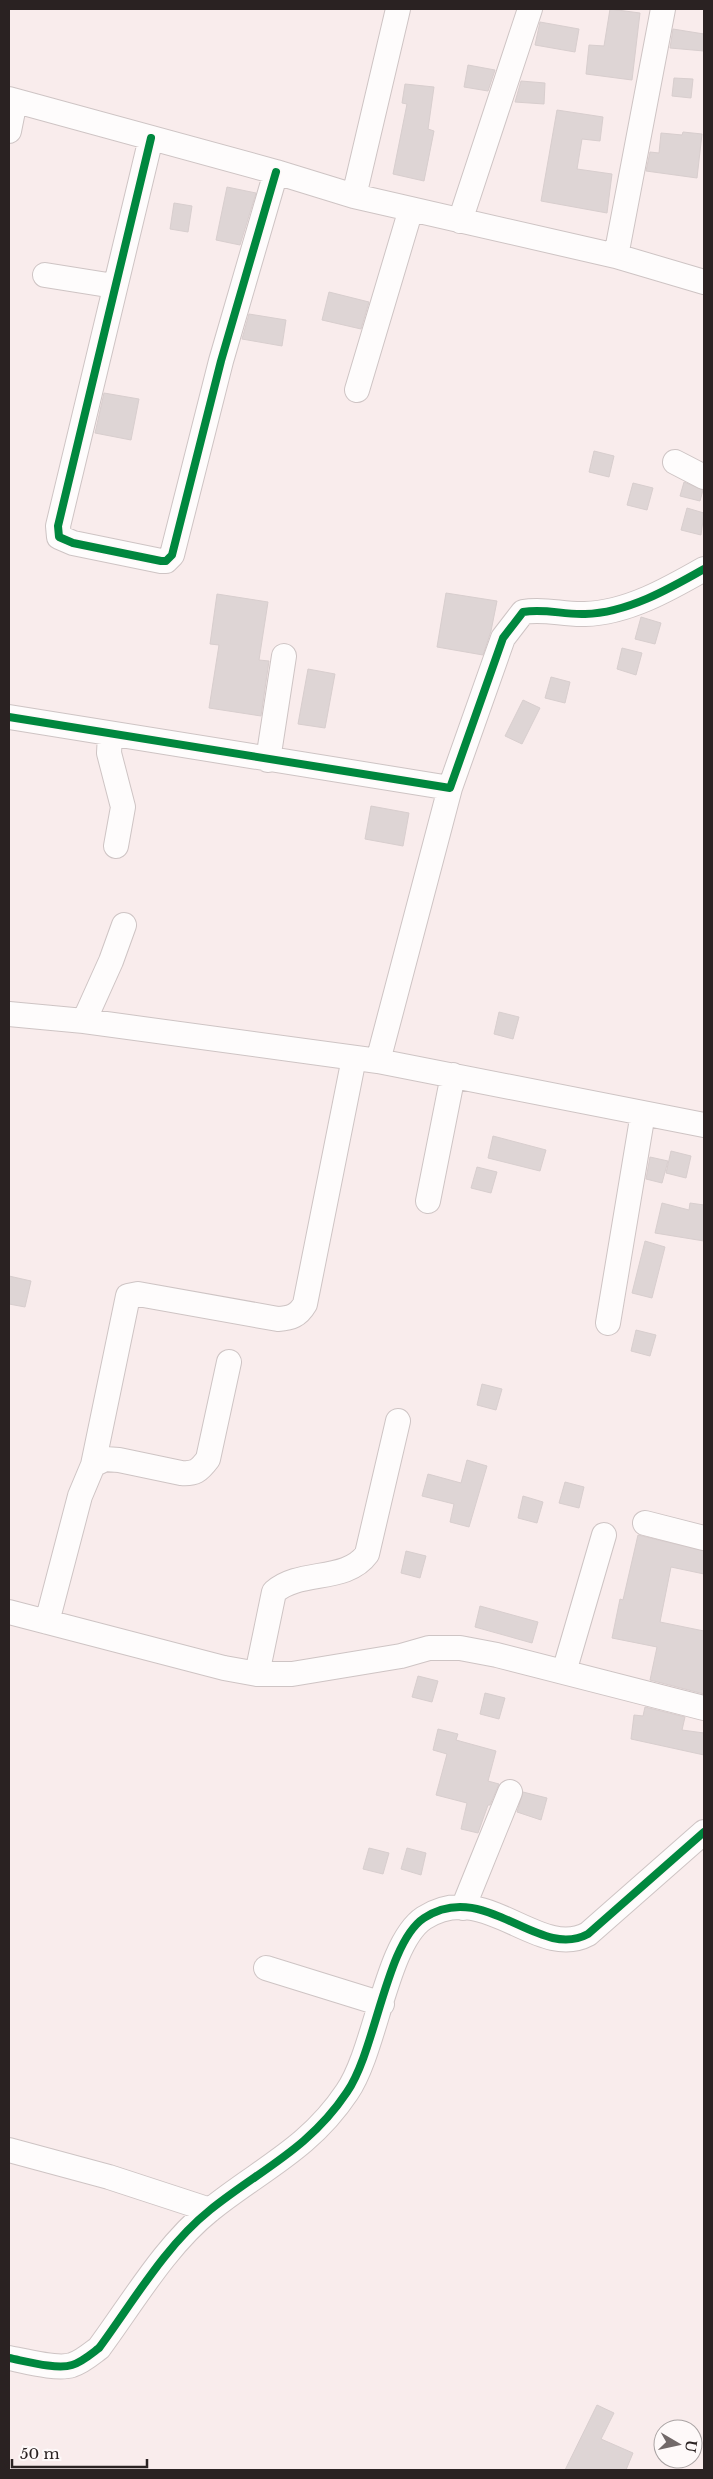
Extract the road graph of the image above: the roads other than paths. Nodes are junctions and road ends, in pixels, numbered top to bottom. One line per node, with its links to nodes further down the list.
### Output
1 (398, 9): 8 (street)
2 (530, 9): 10 (street)
3 (663, 9): 11 (street)
4 (12, 100): 5 (street); 6 (street)
5 (9, 131)
6 (151, 138): 7 (street); 14 (street)
7 (276, 172): 8 (street); 14 (street)
8 (354, 196): 9 (street)
9 (411, 209): 10 (street); 15 (street)
10 (460, 221): 11 (street)
11 (616, 256): 13 (street)
12 (45, 275): 14 (street)
13 (704, 282)
14 (114, 286)
15 (356, 390)
16 (674, 462): 17 (street)
17 (704, 477)
18 (704, 569): 23 (street)
19 (284, 656): 22 (street)
20 (9, 717): 21 (street)
21 (110, 735): 22 (street); 24 (street)
22 (268, 760): 23 (street)
23 (450, 788): 29 (street)
24 (116, 846)
25 (124, 925): 27 (street)
26 (9, 1014): 27 (street)
27 (84, 1021): 28 (street)
28 (354, 1058): 29 (street); 37 (street)
29 (378, 1061): 30 (street)
30 (452, 1075): 31 (street); 33 (street)
31 (643, 1113): 32 (street); 34 (street)
32 (704, 1125)
33 (428, 1201)
34 (608, 1323)
35 (229, 1362): 37 (street)
36 (398, 1421): 44 (street)
37 (93, 1465): 42 (street)
38 (645, 1523): 40 (street)
39 (604, 1535): 43 (street)
40 (704, 1538)
41 (9, 1612): 42 (street)
42 (47, 1622): 44 (street)
43 (564, 1672): 44 (street); 45 (street)
44 (258, 1674)
45 (704, 1708)
46 (510, 1792): 48 (street)
47 (704, 1832): 48 (street)
48 (464, 1908): 50 (street)
49 (266, 1968): 50 (street)
50 (382, 2004): 52 (street)
51 (9, 2150): 52 (street)
52 (210, 2210): 53 (street)
53 (9, 2358)

